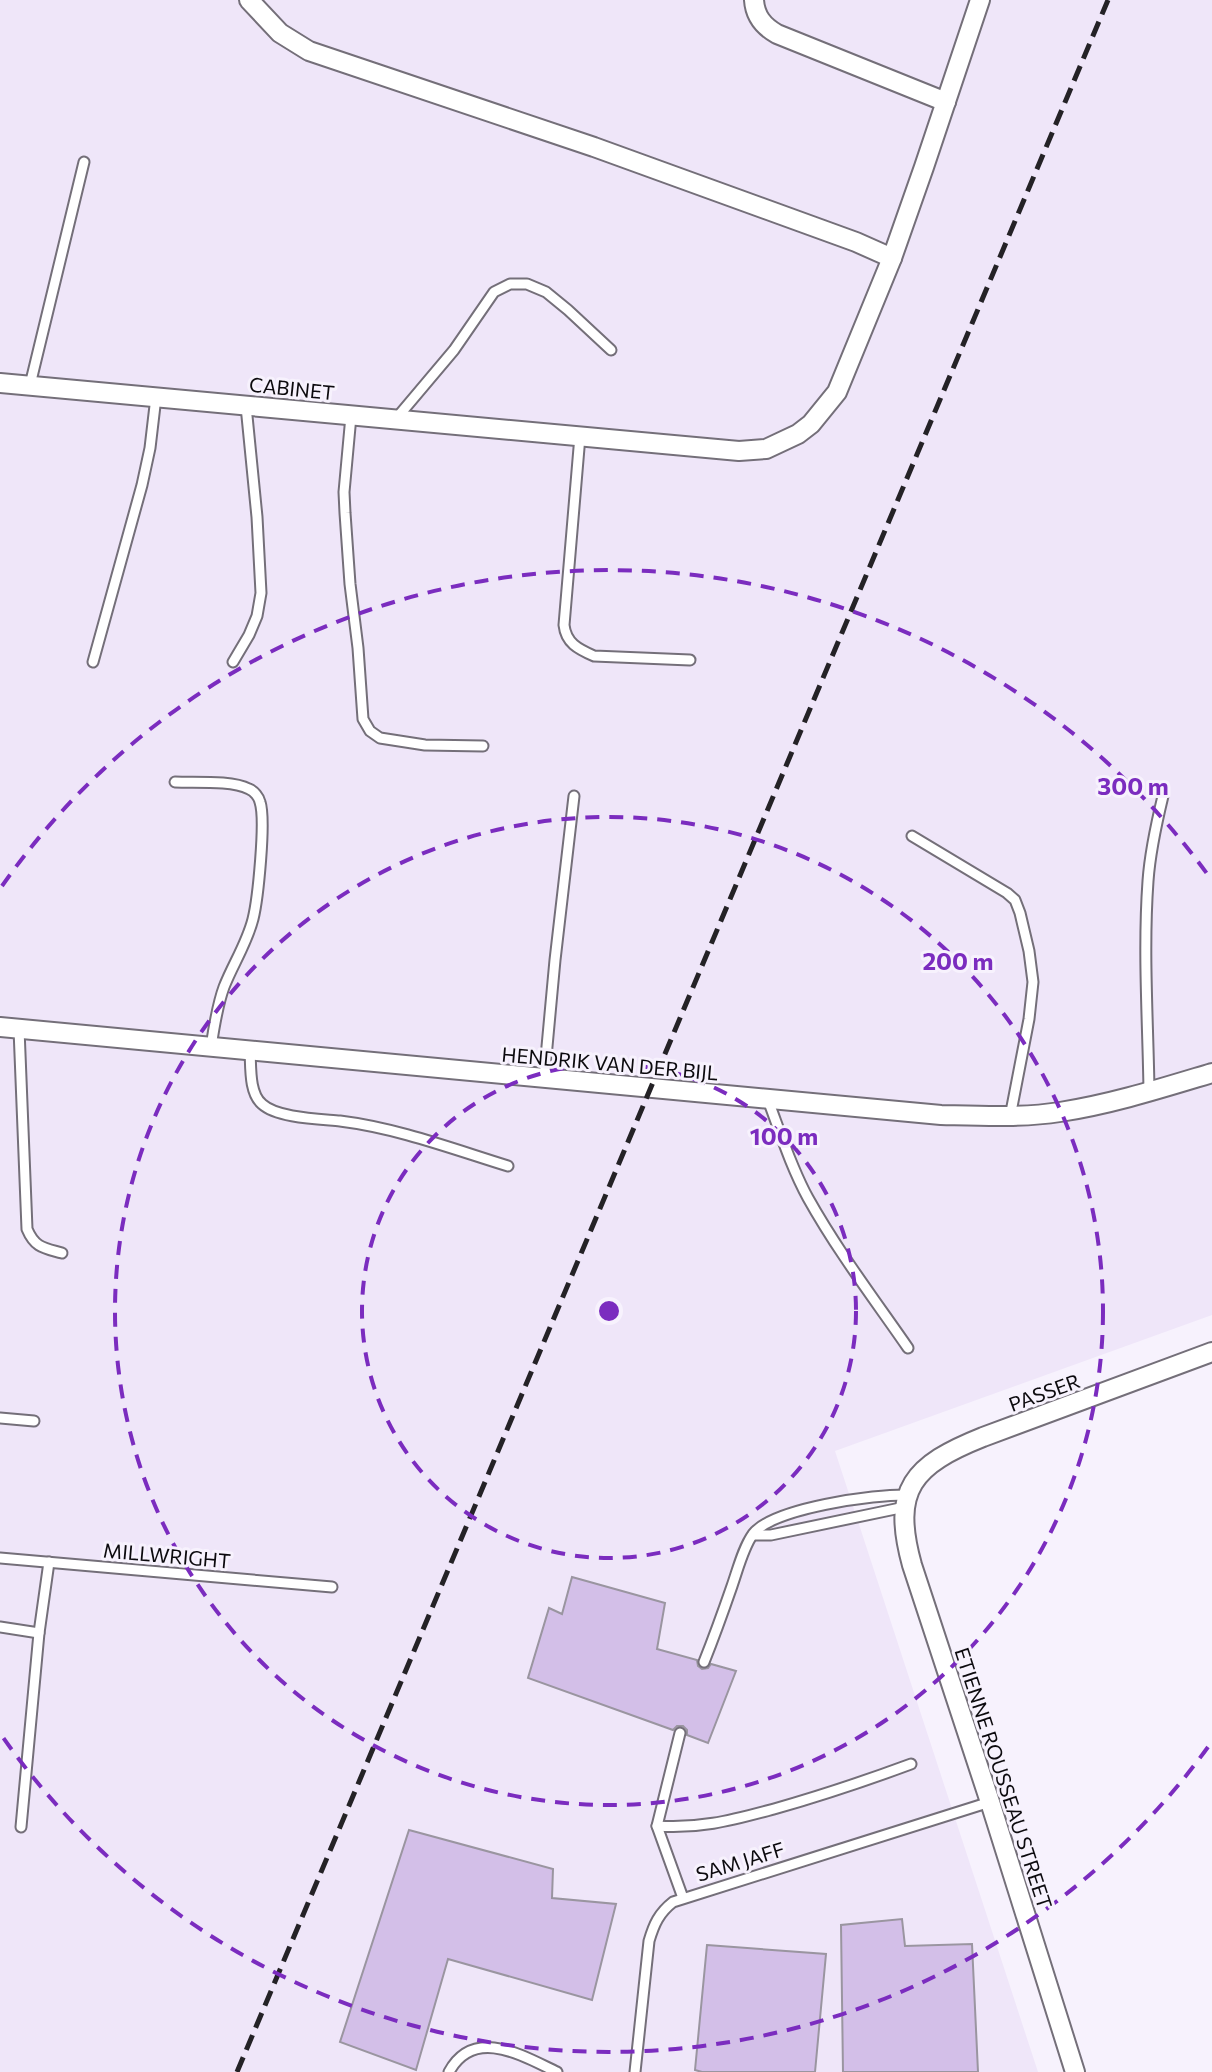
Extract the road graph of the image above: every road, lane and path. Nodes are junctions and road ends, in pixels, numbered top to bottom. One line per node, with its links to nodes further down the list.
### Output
1 (249, 0): 6 (street)
2 (754, 0): 4 (street)
3 (980, 0): 4 (street, CABINET)
4 (946, 102): 6 (street, CABINET)
5 (84, 162): 9 (lane)
6 (892, 258): 14 (street, CABINET)
7 (611, 350): 13 (lane)
8 (0, 383): 9 (street, CABINET)
9 (30, 385): 10 (street, CABINET)
10 (156, 397): 11 (street, CABINET); 16 (lane)
11 (246, 406): 12 (street, CABINET); 17 (lane)
12 (351, 416): 13 (street, CABINET); 18 (lane)
13 (395, 420): 14 (street, CABINET)
14 (580, 436): 15 (lane)
15 (690, 660)
16 (93, 662)
17 (233, 662)
18 (483, 746)
19 (175, 782): 25 (lane)
20 (574, 796): 28 (lane)
21 (1163, 796): 29 (lane)
22 (912, 836): 31 (lane)
23 (0, 1027): 24 (street, HENDRIK VAN DER BIJL)
24 (19, 1029): 25 (street, HENDRIK VAN DER BIJL); 33 (lane)
25 (211, 1047): 26 (street, HENDRIK VAN DER BIJL)
26 (250, 1051): 28 (street, HENDRIK VAN DER BIJL); 32 (lane)
27 (1212, 1073): 29 (street, HENDRIK VAN DER BIJL)
28 (544, 1079): 30 (street, HENDRIK VAN DER BIJL)
29 (1149, 1091): 31 (street, HENDRIK VAN DER BIJL)
30 (768, 1100): 31 (street, HENDRIK VAN DER BIJL); 34 (lane)
31 (1010, 1117)
32 (508, 1166)
33 (62, 1253)
34 (908, 1348)
35 (1212, 1352): 38 (street, PASSER)
36 (0, 1418): 37 (lane)
37 (34, 1421)
38 (906, 1501): 39 (lane); 39 (lane); 48 (street, ETIENNE ROUSSEAU STREET)
39 (753, 1535): 45 (lane)
40 (0, 1558): 41 (lane, MILLWRIGHT)
41 (49, 1562): 42 (lane, MILLWRIGHT); 44 (lane)
42 (332, 1587)
43 (0, 1627): 44 (lane)
44 (39, 1633): 50 (lane)
45 (704, 1662)
46 (680, 1733): 49 (lane)
47 (911, 1764): 49 (lane)
48 (990, 1802): 51 (lane, SAM JAFF); 55 (street, ETIENNE ROUSSEAU STREET)
49 (657, 1826): 51 (lane)
50 (21, 1827)
51 (683, 1898): 54 (lane, SAM JAFF)
52 (449, 2072): 53 (lane)
53 (557, 2072)
54 (635, 2072)
55 (1075, 2072)

